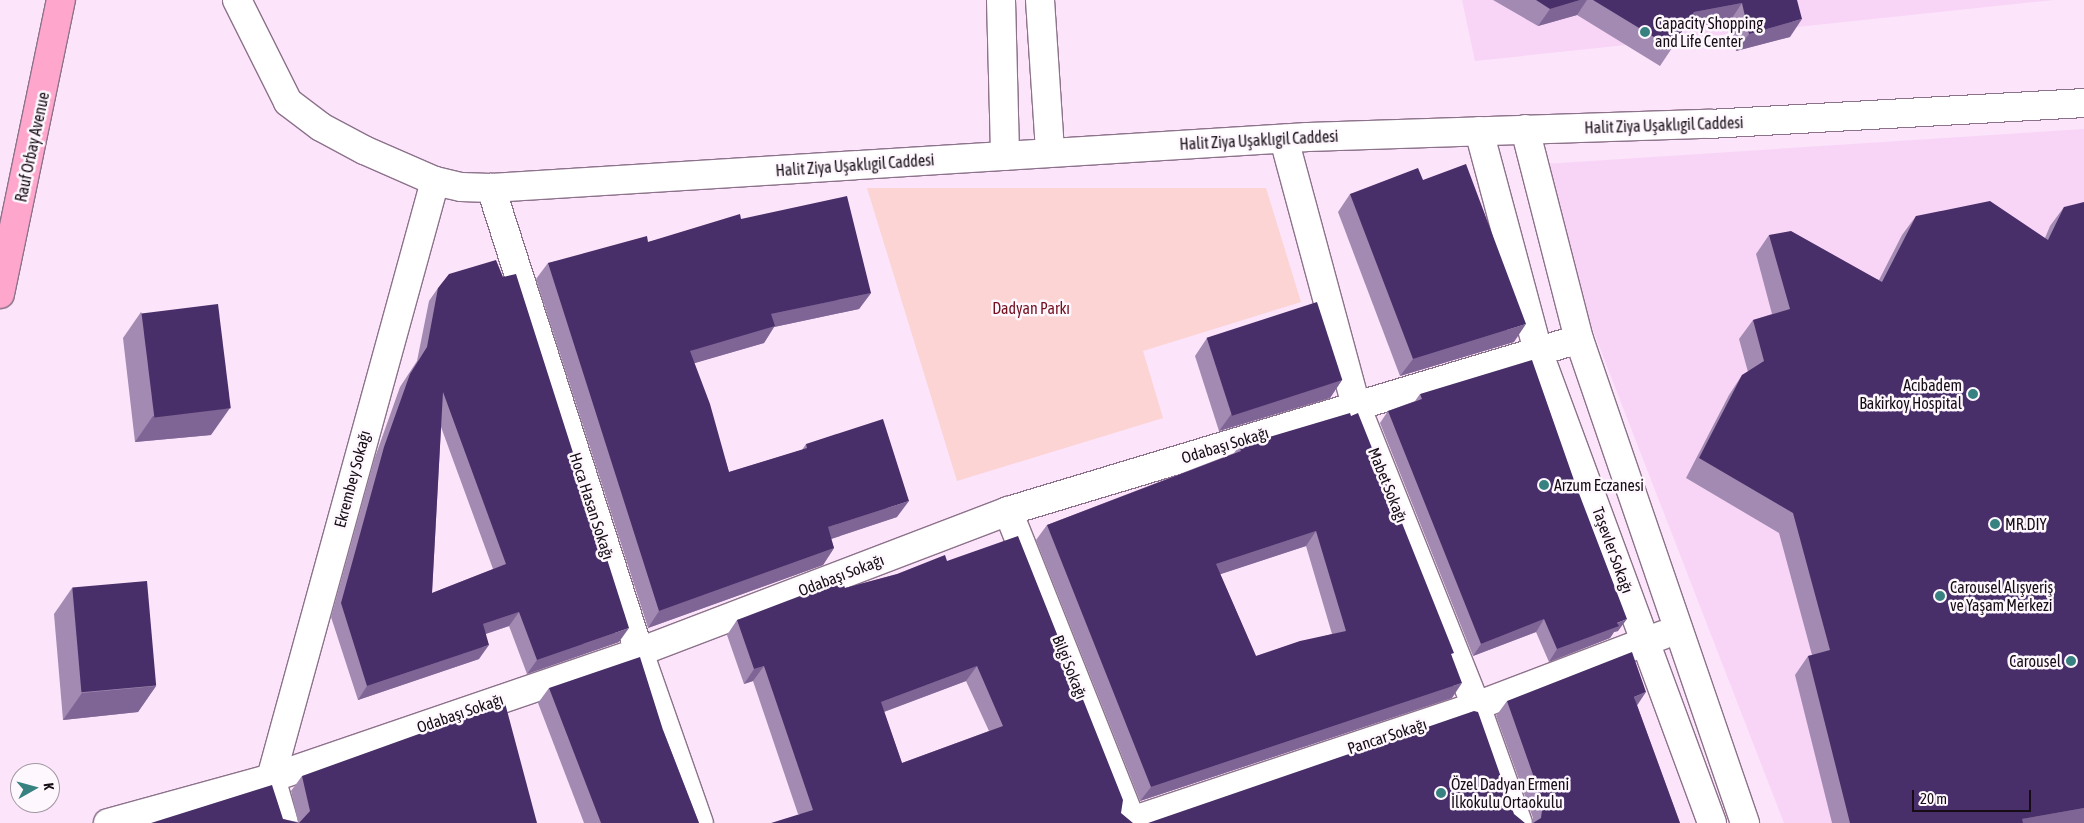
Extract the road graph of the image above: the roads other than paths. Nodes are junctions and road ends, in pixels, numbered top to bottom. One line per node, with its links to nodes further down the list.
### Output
1 (61, 0): 13 (highway, Rauf Orbay Avenue)
2 (237, 0): 11 (street, Halit Ziya Uşaklıgil Caddesi)
3 (1001, 0): 10 (street)
4 (1040, 0): 9 (street)
5 (2084, 103): 6 (street, Halit Ziya Uşaklıgil Caddesi)
6 (1525, 129): 7 (street, Halit Ziya Uşaklıgil Caddesi); 14 (street)
7 (1479, 131): 8 (street, Halit Ziya Uşaklıgil Caddesi); 15 (street, Taşevler Sokağı)
8 (1284, 138): 9 (street, Halit Ziya Uşaklıgil Caddesi); 16 (street, Mabet Sokağı)
9 (1050, 151): 10 (street, Halit Ziya Uşaklıgil Caddesi)
10 (1005, 156): 12 (street, Halit Ziya Uşaklıgil Caddesi)
11 (435, 181): 12 (street, Halit Ziya Uşaklıgil Caddesi); 22 (street, Ekrembey Sokağı)
12 (490, 188): 20 (street, Hoca Hasan Sokağı)
13 (0, 294)
14 (1579, 339): 15 (street, Odabaşı Sokağı); 18 (street)
15 (1538, 350): 16 (street, Odabaşı Sokağı); 19 (street, Taşevler Sokağı)
16 (1356, 406): 17 (street, Odabaşı Sokağı); 21 (street, Mabet Sokağı)
17 (1008, 511): 20 (street, Odabaşı Sokağı); 23 (street, Bilgi Sokağı)
18 (1680, 629): 19 (street, Pancar Sokağı); 29 (street)
19 (1646, 640): 21 (street, Pancar Sokağı); 28 (street, Taşevler Sokağı)
20 (639, 652): 22 (street, Odabaşı Sokağı); 26 (street, Hoca Hasan Sokağı)
21 (1476, 706): 23 (street, Pancar Sokağı); 27 (street, Mabet Sokağı)
22 (270, 778): 24 (street, Odabaşı Sokağı); 25 (street)
23 (1130, 822)
24 (108, 823)
25 (284, 823)
26 (699, 823)
27 (1518, 823)
28 (1712, 823)
29 (1745, 823)

